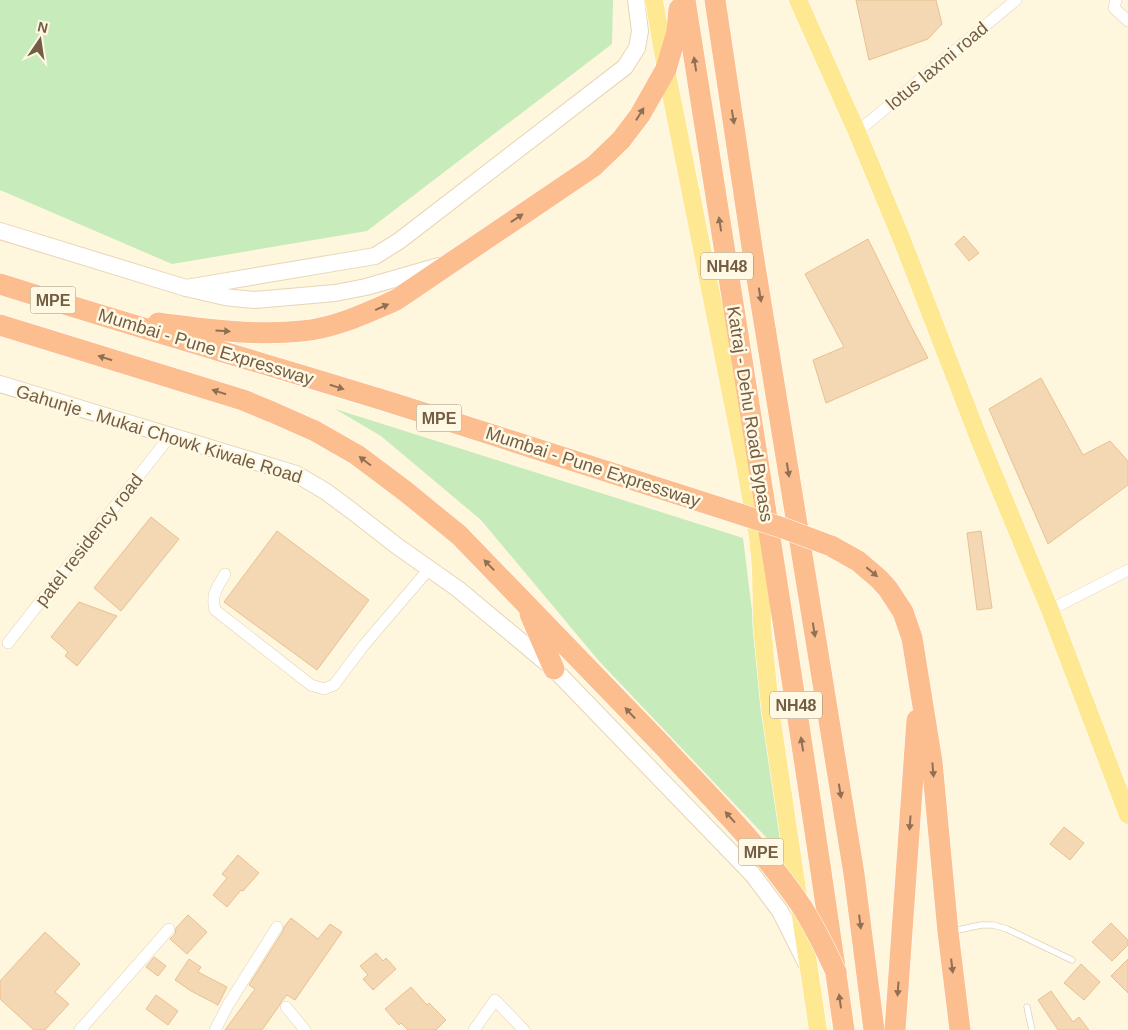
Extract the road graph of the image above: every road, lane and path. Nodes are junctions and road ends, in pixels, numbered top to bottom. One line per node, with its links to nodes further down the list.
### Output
1 (636, 0): 15 (street)
2 (654, 0): 10 (main road)
3 (680, 0): 10 (highway)
4 (685, 0): 20 (highway, Katraj - Dehu Road Bypass / NH48, one-way to 4)
5 (715, 0): 45 (highway, Katraj - Dehu Road Bypass / NH48, one-way to 45)
6 (798, 0): 11 (main road)
7 (1016, 0): 11 (street, lotus laxmi road)
8 (1116, 0): 9 (street)
9 (1128, 22)
10 (666, 69): 13 (highway, one-way to 10); 20 (main road)
11 (857, 132): 25 (main road)
12 (0, 231): 15 (street)
13 (451, 263): 15 (street); 16 (highway, one-way to 13)
14 (0, 284): 16 (highway, Mumbai - Pune Expressway / MPE)
15 (186, 288)
16 (106, 316): 28 (highway, Mumbai - Pune Expressway / MPE, one-way to 28, bridge)
17 (0, 325): 24 (highway, MPE, one-way to 17)
18 (0, 384): 19 (street, Gahunje - Mukai Chowk Kiwale Road)
19 (170, 436): 21 (street, Gahunje - Mukai Chowk Kiwale Road); 26 (street, patel residency road)
20 (763, 532): 34 (main road); 35 (highway, NH48, one-way to 20)
21 (429, 569): 23 (street); 27 (street, Gahunje - Mukai Chowk Kiwale Road)
22 (1128, 570): 25 (street)
23 (225, 574)
24 (524, 600): 27 (highway); 35 (highway, MPE, one-way to 24, bridge)
25 (1050, 610): 29 (main road)
26 (8, 643)
27 (554, 669): 34 (street, Gahunje - Mukai Chowk Kiwale Road)
28 (917, 670): 32 (highway, one-way to 32); 46 (highway, MPE, one-way to 46)
29 (1128, 814)
30 (277, 927): 39 (street)
31 (169, 929): 38 (street)
32 (948, 932): 33 (lane); 47 (highway, one-way to 47)
33 (1072, 960)
34 (809, 970): 43 (main road)
35 (836, 972): 44 (highway, NH48, one-way to 35)
36 (286, 1007): 40 (street)
37 (1028, 1007): 48 (lane)
38 (80, 1030)
39 (215, 1030)
40 (305, 1030)
41 (474, 1030): 42 (street)
42 (524, 1030)
43 (818, 1030)
44 (844, 1030)
45 (874, 1030)
46 (895, 1030)
47 (960, 1030)
48 (1032, 1030)

